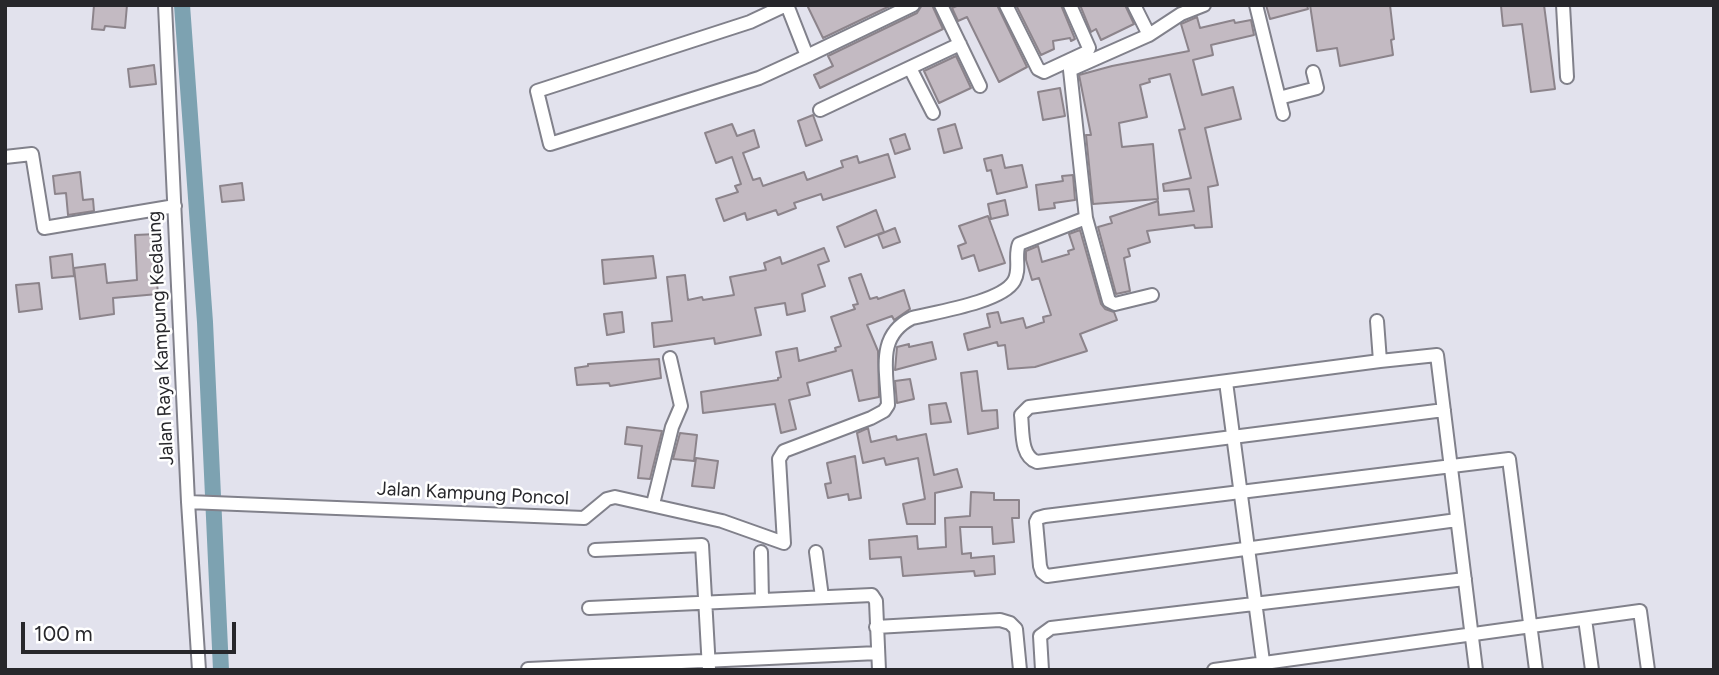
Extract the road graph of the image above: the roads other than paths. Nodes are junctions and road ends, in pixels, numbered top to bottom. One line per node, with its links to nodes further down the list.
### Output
1 (165, 5): 23 (street, Jalan Raya Kampung Kedaung)
2 (787, 5): 13 (street); 13 (street)
3 (913, 5): 13 (street)
4 (941, 5): 12 (street)
5 (1006, 5): 6 (street)
6 (1070, 5)
7 (1134, 5): 11 (street)
8 (1205, 5): 11 (street)
9 (1256, 5): 18 (street)
10 (1563, 5): 16 (street)
11 (1149, 35): 24 (street)
12 (960, 44): 14 (street); 17 (street)
13 (807, 57)
14 (911, 68): 19 (street); 20 (street)
15 (1313, 72): 18 (street)
16 (1567, 78)
17 (980, 86)
18 (1279, 98): 21 (street)
19 (820, 110)
20 (933, 113)
21 (1283, 114)
22 (5, 157): 23 (street)
23 (175, 206): 34 (street, Jalan Raya Kampung Kedaung)
24 (1086, 218): 25 (street); 35 (street, Jalan Kampung Poncol)
25 (1152, 295)
26 (1377, 321): 28 (street)
27 (670, 358): 35 (street)
28 (1380, 361): 29 (street); 30 (street)
29 (1226, 382): 31 (street); 31 (street)
30 (1444, 410): 31 (street); 32 (street)
31 (1234, 437): 33 (street)
32 (1451, 466): 33 (street); 36 (street); 48 (street)
33 (1241, 494): 37 (street); 37 (street)
34 (193, 501): 35 (street, Jalan Kampung Poncol); 55 (street, Jalan Raya Kampung Kedaung)
35 (653, 505)
36 (1457, 520): 37 (street); 41 (street)
37 (1249, 549): 45 (street)
38 (595, 550): 44 (street)
39 (761, 552): 43 (street)
40 (816, 552): 42 (street)
41 (1465, 579): 45 (street); 50 (street)
42 (822, 597): 43 (street); 49 (street)
43 (762, 600): 44 (street)
44 (706, 603): 46 (street); 52 (street)
45 (1256, 603): 53 (street); 58 (street)
46 (589, 608)
47 (1585, 619): 48 (street); 62 (street); 63 (street)
48 (1530, 626): 50 (street); 61 (street)
49 (876, 627): 51 (street); 57 (street)
50 (1472, 635): 53 (street); 60 (street)
51 (878, 653): 52 (street); 56 (street)
52 (709, 666): 54 (street)
53 (1264, 667): 59 (street)
54 (536, 669)
55 (200, 670)
56 (878, 670)
57 (1020, 670)
58 (1042, 670)
59 (1214, 670)
60 (1476, 670)
61 (1536, 670)
62 (1592, 670)
63 (1648, 670)

